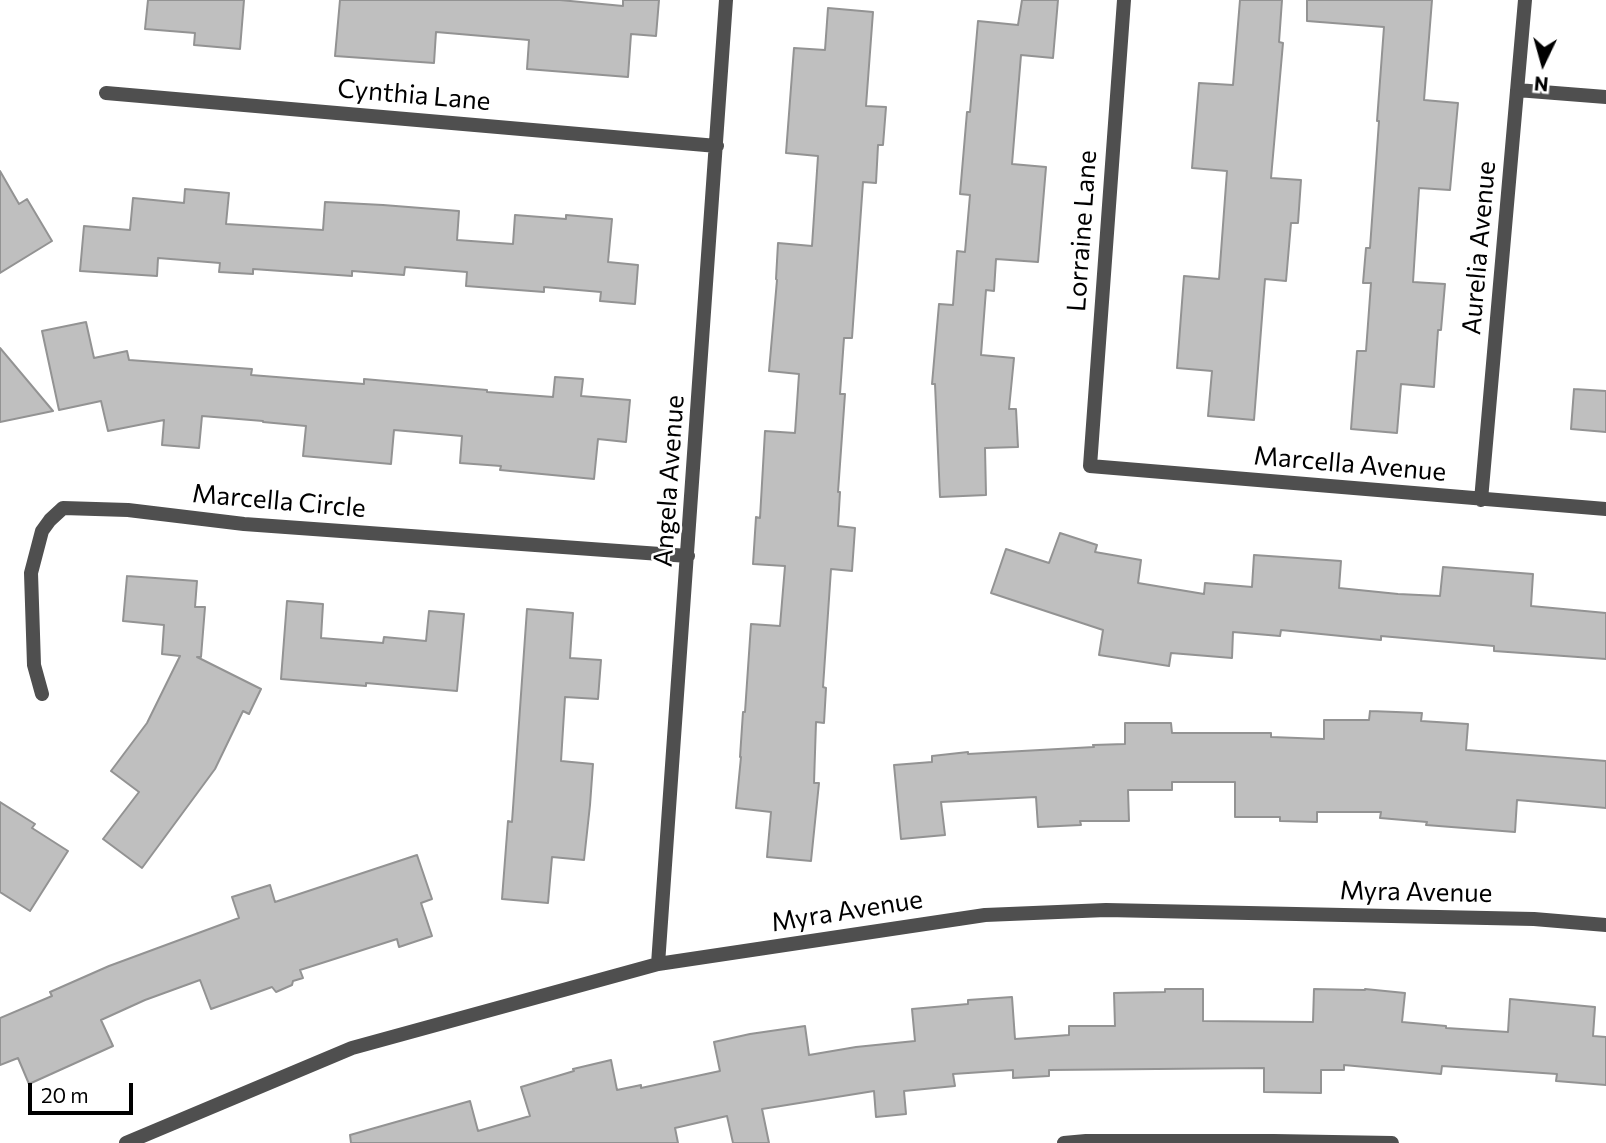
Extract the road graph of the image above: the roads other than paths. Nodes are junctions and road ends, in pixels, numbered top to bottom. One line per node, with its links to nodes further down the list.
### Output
1 (726, 0): 7 (street, Angela Avenue)
2 (1124, 0): 8 (street, Lorraine Lane)
3 (1525, 0): 4 (street, Aurelia Avenue)
4 (1517, 90): 6 (street); 9 (street, Aurelia Avenue)
5 (106, 93): 7 (street, Cynthia Lane)
6 (1606, 97)
7 (716, 146): 11 (street, Angela Avenue)
8 (1090, 466): 9 (street, Marcella Avenue)
9 (1481, 500): 10 (street, Marcella Avenue)
10 (1606, 509)
11 (688, 556): 12 (street, Marcella Circle); 14 (street, Angela Avenue)
12 (42, 694)
13 (1606, 925): 14 (street, Myra Avenue)
14 (658, 964): 15 (street, Myra Avenue)
15 (126, 1143)
16 (1064, 1143): 17 (street)
17 (1392, 1143)

